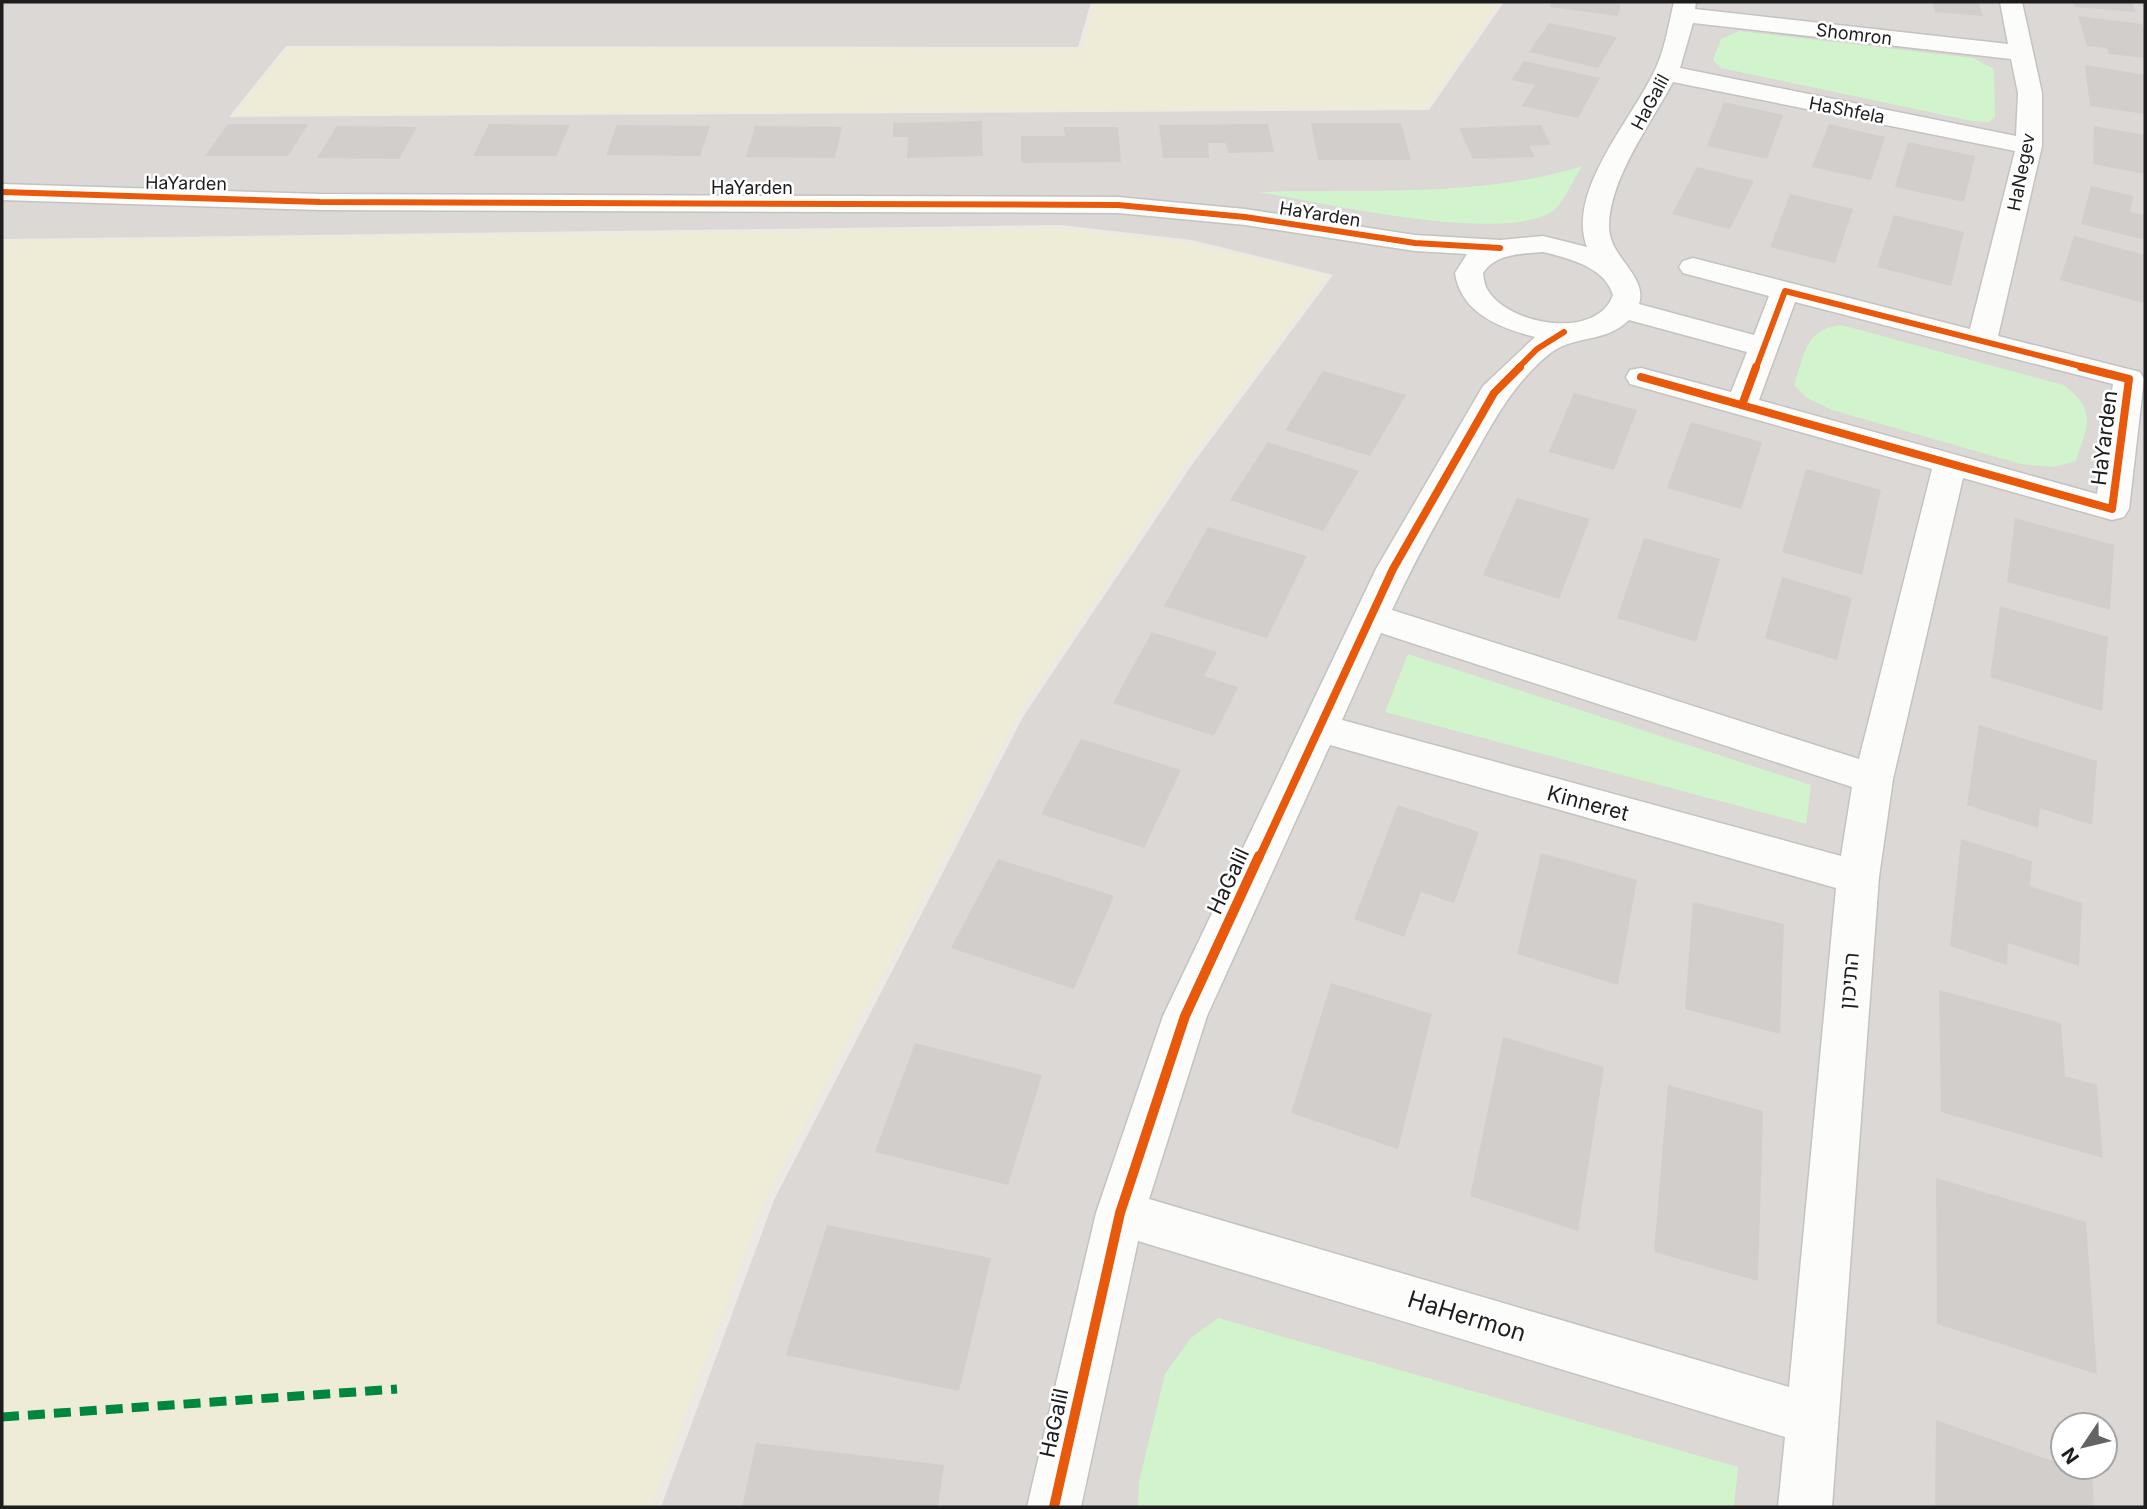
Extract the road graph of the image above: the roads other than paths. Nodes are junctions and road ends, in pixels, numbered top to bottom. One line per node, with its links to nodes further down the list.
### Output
1 (2011, 2): 3 (street, HaNegev)
2 (1684, 8): 3 (street, Shomron); 4 (street, HaGalil)
3 (2023, 53): 5 (street, HaNegev)
4 (1666, 73): 5 (street, HaShfela); 7 (street, HaGalil)
5 (2029, 146): 16 (street, HaNegev)
6 (2, 192): 8 (street, HaYarden)
7 (1598, 197): 9 (street, HaGalil); 11 (street, HaGalil)
8 (1300, 227): 9 (street, HaYarden); 13 (street, HaYarden)
9 (1513, 246): 11 (street, HaYarden); 13 (street, HaGalil)
10 (1693, 267): 12 (street, HaYarden)
11 (1610, 269): 14 (street, HaGalil)
12 (1785, 291): 16 (street, HaYarden); 17 (street)
13 (1481, 301): 15 (street, HaYarden); 19 (street, HaGalil)
14 (1623, 309): 15 (street); 17 (street)
15 (1564, 332): 19 (street, HaGalil)
16 (1982, 342): 21 (street, HaYarden)
17 (1764, 347): 20 (street)
18 (1641, 377): 20 (street, HaYarden)
19 (1494, 393): 22 (street, HaGalil)
20 (1742, 405): 21 (street, HaYarden)
21 (1950, 464): 24 (street, התיכון)
22 (1371, 616): 23 (street, HaGalil); 24 (street)
23 (1319, 728): 25 (street, Kinneret); 26 (street, HaGalil)
24 (1873, 779): 25 (street, התיכון)
25 (1858, 877): 27 (street, התיכון)
26 (1121, 1213): 27 (street, HaHermon); 28 (street, HaGalil)
27 (1814, 1420): 29 (street, התיכון)
28 (1054, 1507)
29 (1805, 1507)

